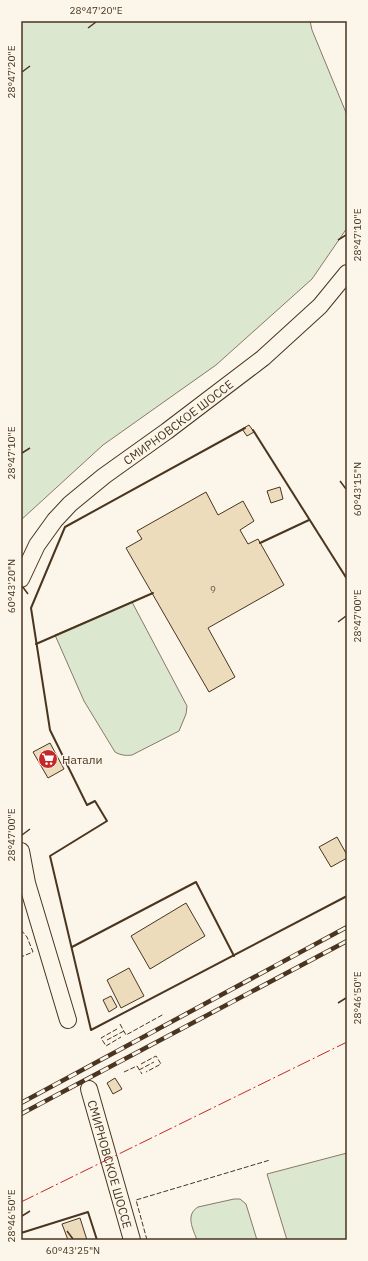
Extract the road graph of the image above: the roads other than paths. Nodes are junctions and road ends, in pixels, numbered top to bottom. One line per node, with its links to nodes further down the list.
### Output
1 (347, 273): 2 (street, СМИРНОВСКОЕ ШОССЕ)
2 (21, 579)
3 (21, 851): 4 (street)
4 (68, 1020)
5 (88, 1089): 6 (street, СМИРНОВСКОЕ ШОССЕ)
6 (132, 1240)

